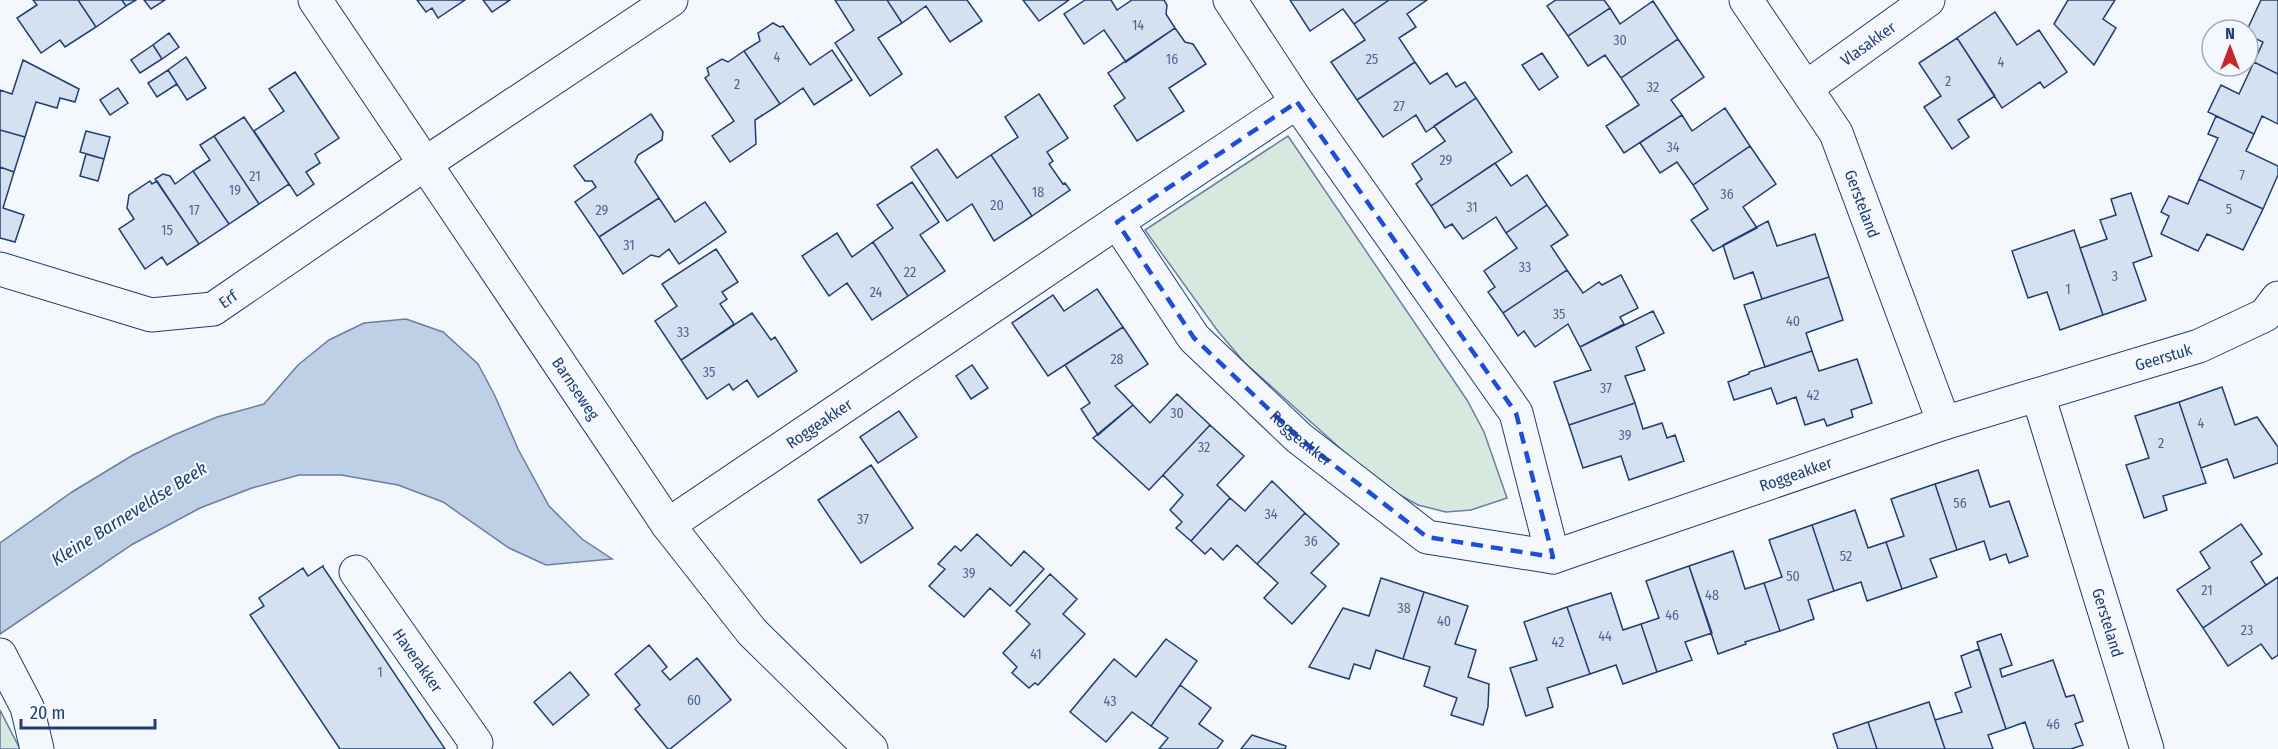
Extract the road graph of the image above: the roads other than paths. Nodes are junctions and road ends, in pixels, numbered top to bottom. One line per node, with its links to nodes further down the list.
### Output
1 (315, 0): 8 (street, Barnseweg)
2 (671, 0): 8 (street)
3 (1230, 0): 7 (street)
4 (1746, 0): 6 (street, Gersteland)
5 (1928, 0): 6 (street, Vlasakker)
6 (1807, 87): 13 (street, Gersteland)
7 (1297, 102): 9 (street, Roggeakker); 15 (street)
8 (426, 163): 10 (street, Erf); 14 (street, Barnseweg)
9 (1117, 222): 14 (street, Roggeakker); 15 (street, Roggeakker)
10 (0, 269)
11 (2278, 298): 12 (street, Geerstuk)
12 (2038, 395): 13 (street, Roggeakker); 21 (street, Gersteland)
13 (1944, 423): 15 (street, Roggeakker)
14 (668, 525): 20 (street, Barnseweg)
15 (1553, 557)
16 (356, 572): 19 (street, Haverakker)
17 (2, 658): 18 (street)
18 (37, 749)
19 (474, 749)
20 (871, 749)
21 (2147, 749)

